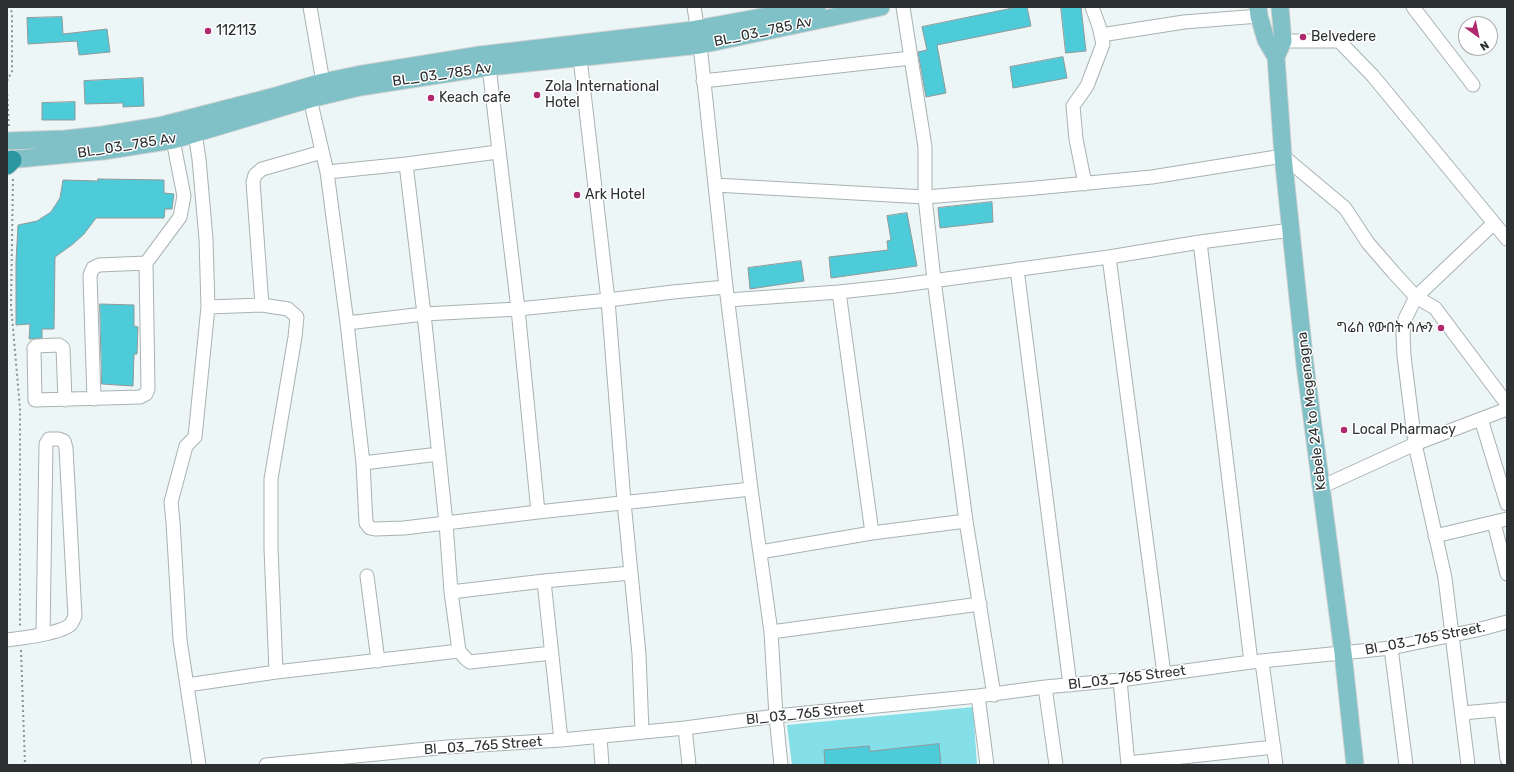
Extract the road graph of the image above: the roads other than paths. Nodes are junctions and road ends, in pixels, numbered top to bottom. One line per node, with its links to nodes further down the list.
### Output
1 (310, 7): 18 (street)
2 (694, 7): 11 (street)
3 (817, 7): 11 (main road, BL_03_785 Av)
4 (881, 7): 11 (main road, BL_03_785 Av)
5 (903, 7): 15 (street)
6 (1092, 7): 10 (street)
7 (1280, 7): 12 (main road)
8 (1413, 7): 19 (street)
9 (1258, 11): 10 (street); 13 (main road)
10 (1101, 35): 30 (street)
11 (698, 37): 14 (main road, BL_03_785 Av); 17 (street); 18 (main road, BL_03_785 Av)
12 (1283, 41): 13 (main road); 33 (street)
13 (1276, 57): 26 (main road, Kebele 24 to Megenagna)
14 (580, 58): 16 (main road, BL_03_785 Av); 44 (street)
15 (912, 58): 17 (street); 32 (street)
16 (489, 67): 20 (main road, BL_03_785 Av); 25 (street)
17 (704, 81): 31 (street)
18 (323, 82): 23 (main road, BL_03_785 Av)
19 (1473, 85)
20 (310, 99): 21 (main road, BL_03_785 Av); 24 (street)
21 (195, 133): 22 (main road, BL_03_785 Av); 46 (street)
22 (174, 140): 27 (main road, BL_03_785 Av); 38 (street)
23 (9, 141)
24 (322, 152): 29 (street); 45 (street)
25 (498, 152): 28 (street); 47 (street)
26 (1283, 156): 30 (street); 34 (main road, Kebele 24 to Megenagna); 43 (street)
27 (9, 161)
28 (406, 164): 29 (street); 48 (street)
29 (327, 172): 49 (street)
30 (1085, 184): 32 (street)
31 (715, 185): 32 (street); 42 (street)
32 (925, 197): 40 (street)
33 (1494, 223): 35 (street); 43 (street)
34 (1291, 230): 36 (street); 58 (main road, Kebele 24 to Megenagna)
35 (1507, 239)
36 (1200, 242): 37 (street); 86 (street)
37 (1109, 257): 39 (street); 88 (street)
38 (146, 263): 50 (street); 50 (street)
39 (1017, 269): 40 (street); 91 (street)
40 (934, 280): 41 (street); 64 (street)
41 (839, 292): 42 (street); 67 (street)
42 (727, 293): 44 (street); 59 (street)
43 (1416, 297): 52 (street); 55 (street)
44 (608, 300): 47 (street); 60 (street)
45 (262, 306): 46 (street); 87 (street)
46 (208, 307): 90 (street)
47 (518, 309): 48 (street); 62 (street)
48 (424, 314): 49 (street); 56 (street)
49 (347, 323): 57 (street)
50 (94, 399): 51 (street)
51 (66, 400): 51 (street)
52 (1507, 404)
53 (1507, 409): 54 (street)
54 (1481, 419): 55 (street); 61 (street)
55 (1415, 444): 58 (street); 68 (street)
56 (439, 454): 57 (street); 66 (street)
57 (363, 463): 66 (street)
58 (1321, 487): 84 (main road, Kebele 24 to Megenagna)
59 (751, 489): 60 (street); 69 (street)
60 (624, 502): 62 (street); 70 (street)
61 (1507, 504)
62 (538, 512): 66 (street)
63 (1507, 519): 65 (street)
64 (966, 521): 67 (street); 75 (street)
65 (1494, 522): 68 (street); 71 (street)
66 (446, 523): 74 (street)
67 (872, 533): 69 (street)
68 (1435, 536): 79 (street)
69 (760, 552): 77 (street)
70 (631, 573): 73 (street); 99 (street)
71 (1507, 574)
72 (367, 576): 85 (street)
73 (544, 581): 74 (street); 83 (street)
74 (450, 592): 82 (street)
75 (980, 604): 77 (street); 93 (street)
76 (1507, 622): 79 (street, Bl_03_765 Street.)
77 (771, 632): 97 (street)
78 (43, 634): 78 (street); 80 (street)
79 (1452, 635): 81 (street, Bl_03_765 Street.); 96 (street)
80 (7, 640)
81 (1391, 648): 84 (street, Bl_03_765 Street.); 115 (street)
82 (459, 651): 83 (street); 85 (street)
83 (552, 653): 101 (street)
84 (1343, 653): 86 (street, Bl_03_765 Street); 114 (main road, Kebele 24 to Megenagna)
85 (378, 661): 87 (street)
86 (1256, 662): 88 (street, Bl_03_765 Street); 102 (street)
87 (276, 672): 90 (street)
88 (1164, 674): 89 (street, Bl_03_765 Street)
89 (1120, 680): 91 (street, Bl_03_765 Street); 105 (street)
90 (187, 685): 106 (street)
91 (1070, 685): 92 (street, Bl_03_765 Street)
92 (1045, 687): 93 (street, Bl_03_765 Street); 112 (street)
93 (994, 694): 94 (street, Bl_03_765 Street)
94 (978, 696): 97 (street, Bl_03_765 Street); 111 (street)
95 (1504, 709): 96 (street); 103 (street)
96 (1462, 713): 116 (street)
97 (776, 716): 98 (street, Bl_03_765 Street); 110 (street)
98 (685, 728): 99 (street, Bl_03_765 Street); 109 (street)
99 (642, 732): 100 (street, Bl_03_765 Street)
100 (600, 737): 101 (street, Bl_03_765 Street); 108 (street)
101 (561, 740): 104 (street, Bl_03_765 Street)
102 (1274, 747): 105 (street); 113 (street)
103 (1507, 759)
104 (361, 760): 107 (street, Bl_03_765 Street)
105 (1128, 764)
106 (199, 765)
107 (267, 765)
108 (602, 765)
109 (689, 765)
110 (781, 765)
111 (987, 765)
112 (1056, 765)
113 (1276, 765)
114 (1355, 765)
115 (1406, 765)
116 (1468, 765)

